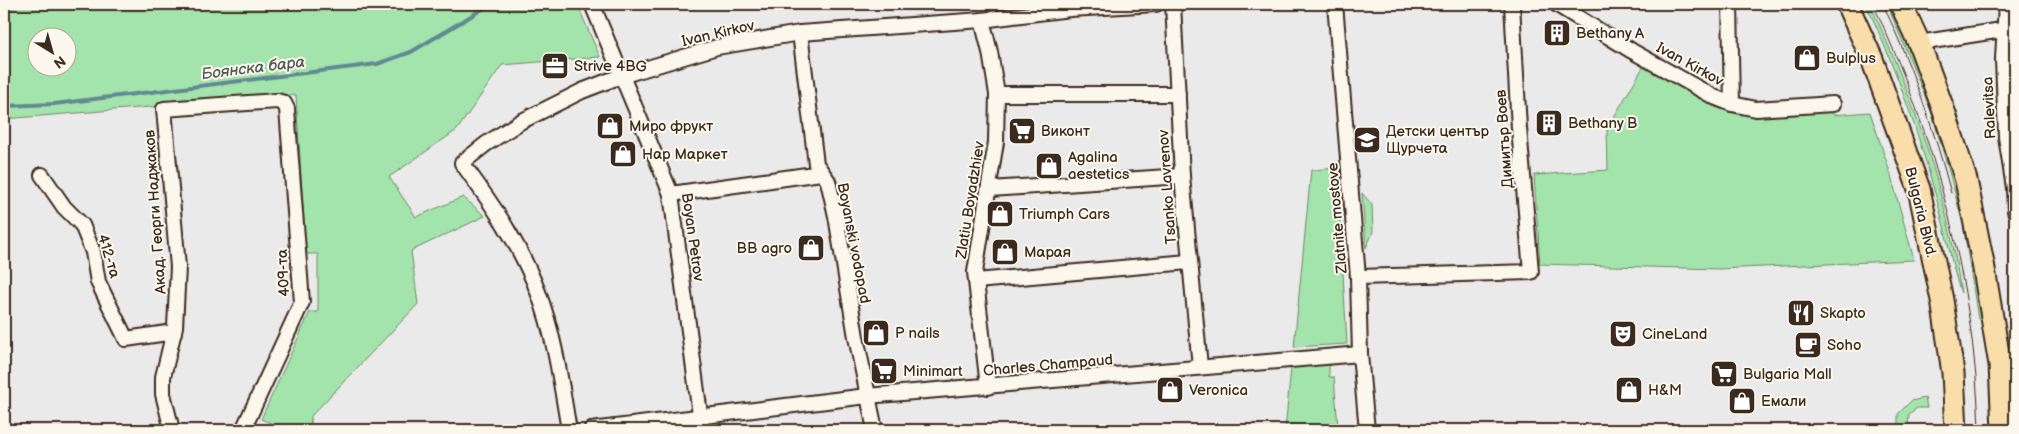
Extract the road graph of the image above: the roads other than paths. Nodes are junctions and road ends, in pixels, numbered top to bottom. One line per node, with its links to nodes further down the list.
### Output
1 (592, 4): 15 (street, Boyan Petrov)
2 (1156, 4): 11 (street, Ivan Kirkov)
3 (1174, 4): 17 (street, Tsanko Lavrenov)
4 (1335, 4): 28 (street, Zlatnite mostove)
5 (1512, 4): 28 (street, Димитър Воев)
6 (1556, 4): 19 (street, Ivan Kirkov)
7 (1730, 4): 19 (street)
8 (1847, 4): 43 (main road, Bulgaria Blvd.)
9 (1901, 4): 14 (main road)
10 (2006, 4): 12 (street, Ralevitsa)
11 (982, 20): 13 (street, Ivan Kirkov); 16 (street, Zlatiu Boyadzhiev)
12 (2010, 29): 14 (street); 26 (street, Ralevitsa)
13 (800, 33): 15 (street, Ivan Kirkov); 21 (street, Boyanski vodopad)
14 (1919, 43): 44 (main road)
15 (621, 76): 25 (street, Boyan Petrov); 38 (street, Ivan Kirkov)
16 (997, 94): 17 (street); 24 (street, Zlatiu Boyadzhiev)
17 (1178, 94): 23 (street, Tsanko Lavrenov)
18 (284, 103): 30 (street, Акад. Георги Наджаков); 37 (street, 409-та)
19 (1732, 104): 20 (street, Ivan Kirkov)
20 (1833, 104)
21 (821, 173): 25 (street); 34 (street, Boyanski vodopad)
22 (42, 174): 30 (street, 412-та)
23 (1182, 176): 24 (street); 27 (street, Tsanko Lavrenov)
24 (990, 189): 29 (street, Zlatiu Boyadzhiev)
25 (671, 194): 35 (street, Boyan Petrov)
26 (2015, 211)
27 (1188, 262): 29 (street); 32 (street, Tsanko Lavrenov)
28 (1358, 278): 31 (street, Zlatnite mostove)
29 (976, 281): 33 (street, Zlatiu Boyadzhiev)
30 (174, 332): 36 (street, Акад. Георги Наджаков)
31 (1360, 354): 32 (street, Charles Champaud); 42 (street, Zlatnite mostove)
32 (1200, 367): 33 (street, Charles Champaud)
33 (988, 387): 34 (street, Charles Champaud)
34 (867, 396): 35 (street, Charles Champaud); 41 (street, Boyanski vodopad)
35 (700, 416): 39 (street, Charles Champaud); 40 (street, Boyan Petrov)
36 (172, 430)
37 (243, 430)
38 (569, 430)
39 (591, 430)
40 (702, 430)
41 (875, 430)
42 (1367, 430)
43 (1956, 430)
44 (2003, 430)

